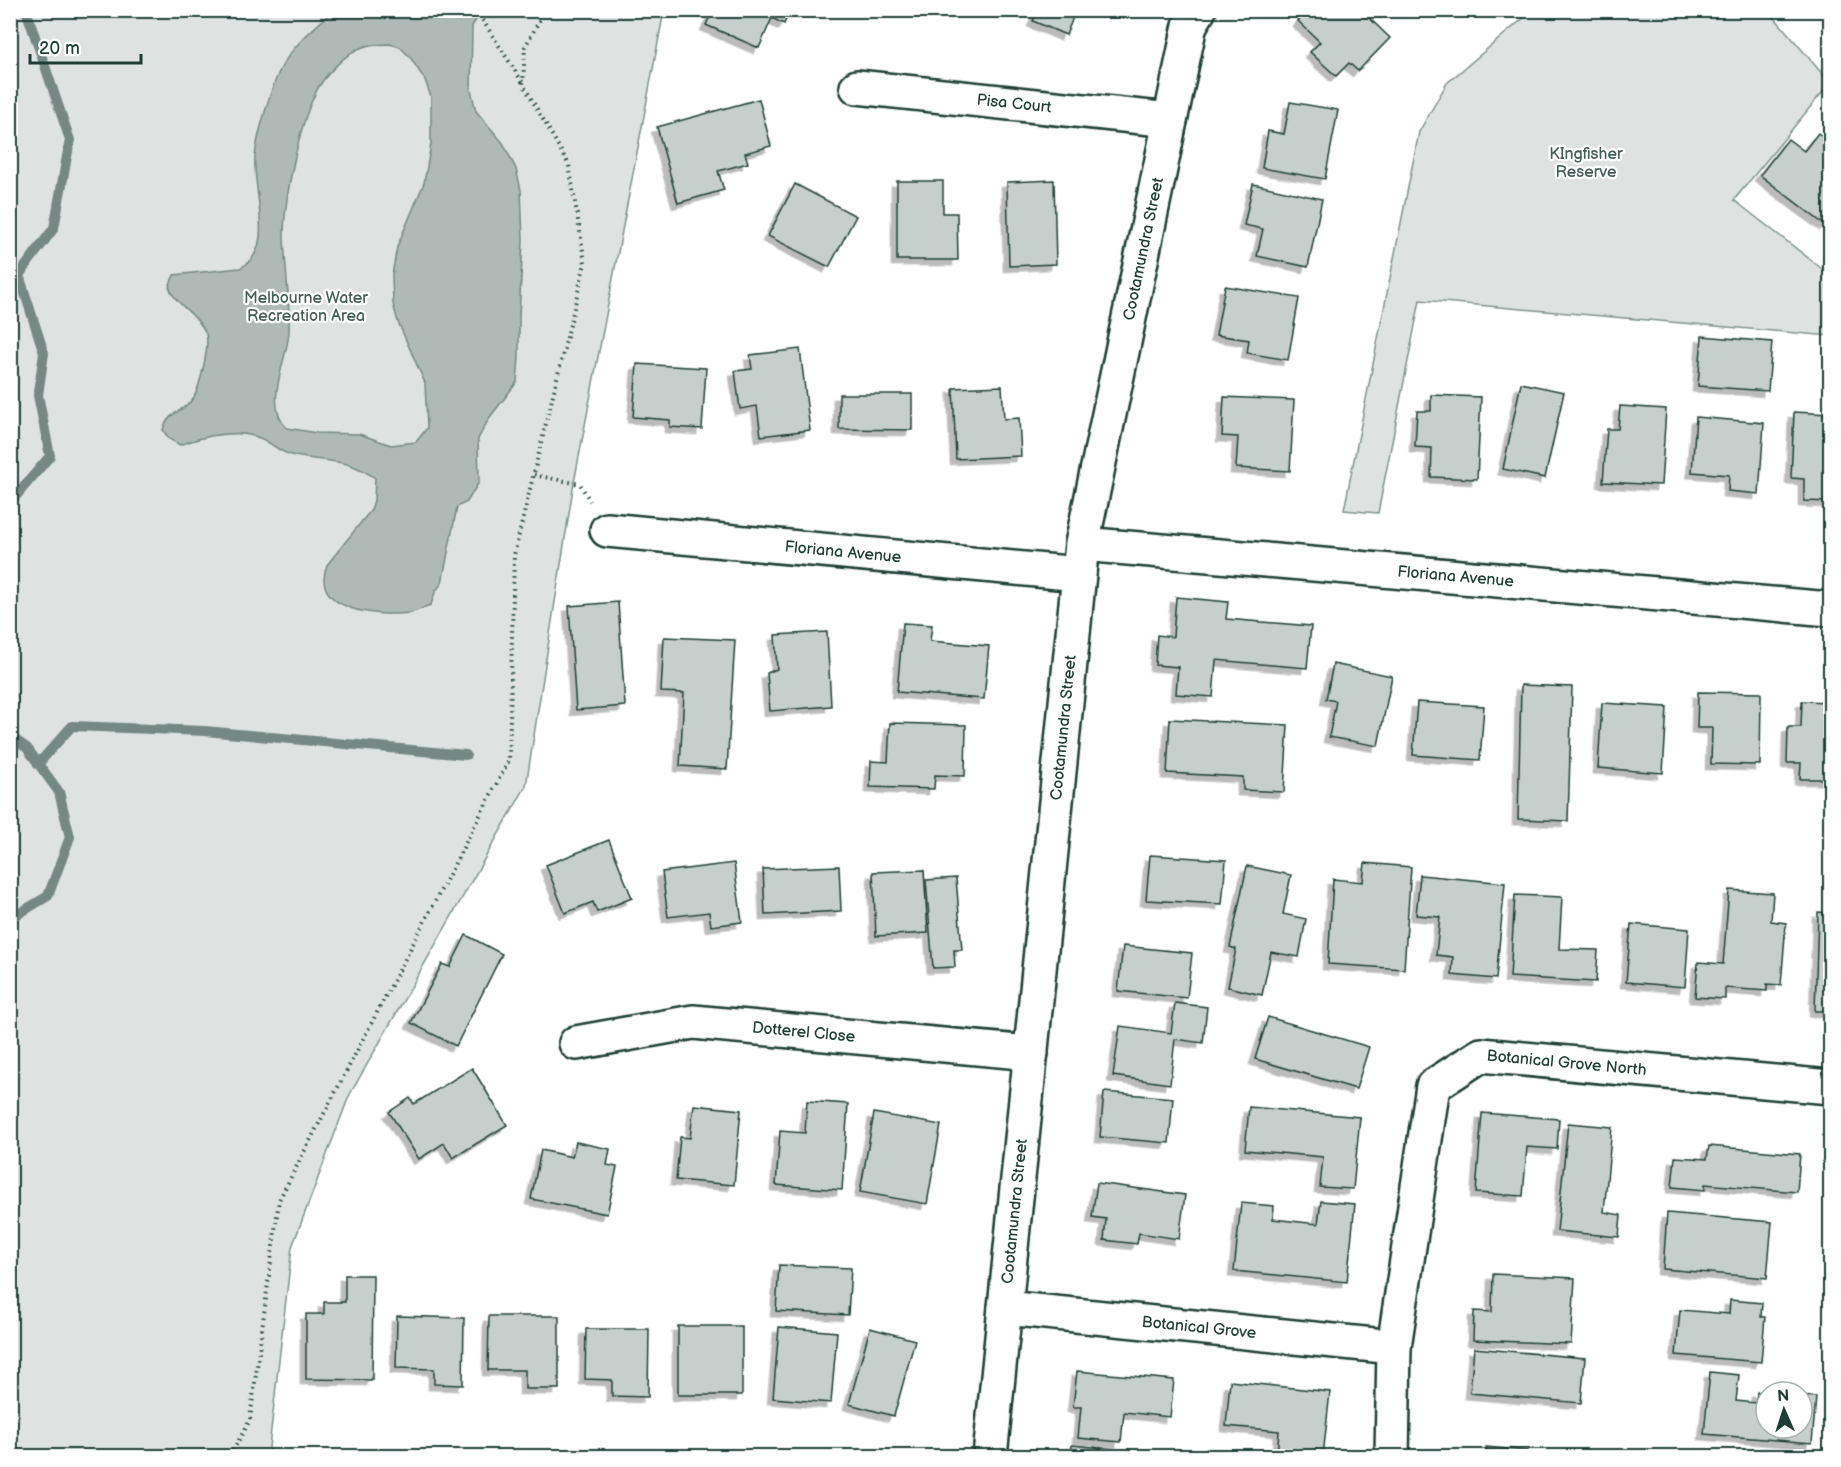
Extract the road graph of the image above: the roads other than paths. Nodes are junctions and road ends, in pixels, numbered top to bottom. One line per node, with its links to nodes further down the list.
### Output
1 (1198, 10): 3 (street, Cootamundra Street)
2 (857, 87): 3 (street, Pisa Court)
3 (1170, 120): 5 (street, Cootamundra Street)
4 (607, 530): 5 (street, Floriana Avenue)
5 (1080, 559): 6 (street, Floriana Avenue); 8 (street, Cootamundra Street)
6 (1830, 609)
7 (576, 1043): 8 (street, Dotterel Close)
8 (1031, 1053): 10 (street, Cootamundra Street)
9 (1830, 1087): 11 (street, Botanical Grove North)
10 (1005, 1308): 11 (street, Botanical Grove); 12 (street, Cootamundra Street)
11 (1394, 1347): 13 (street, Botanical Grove North)
12 (990, 1456)
13 (1392, 1456)

